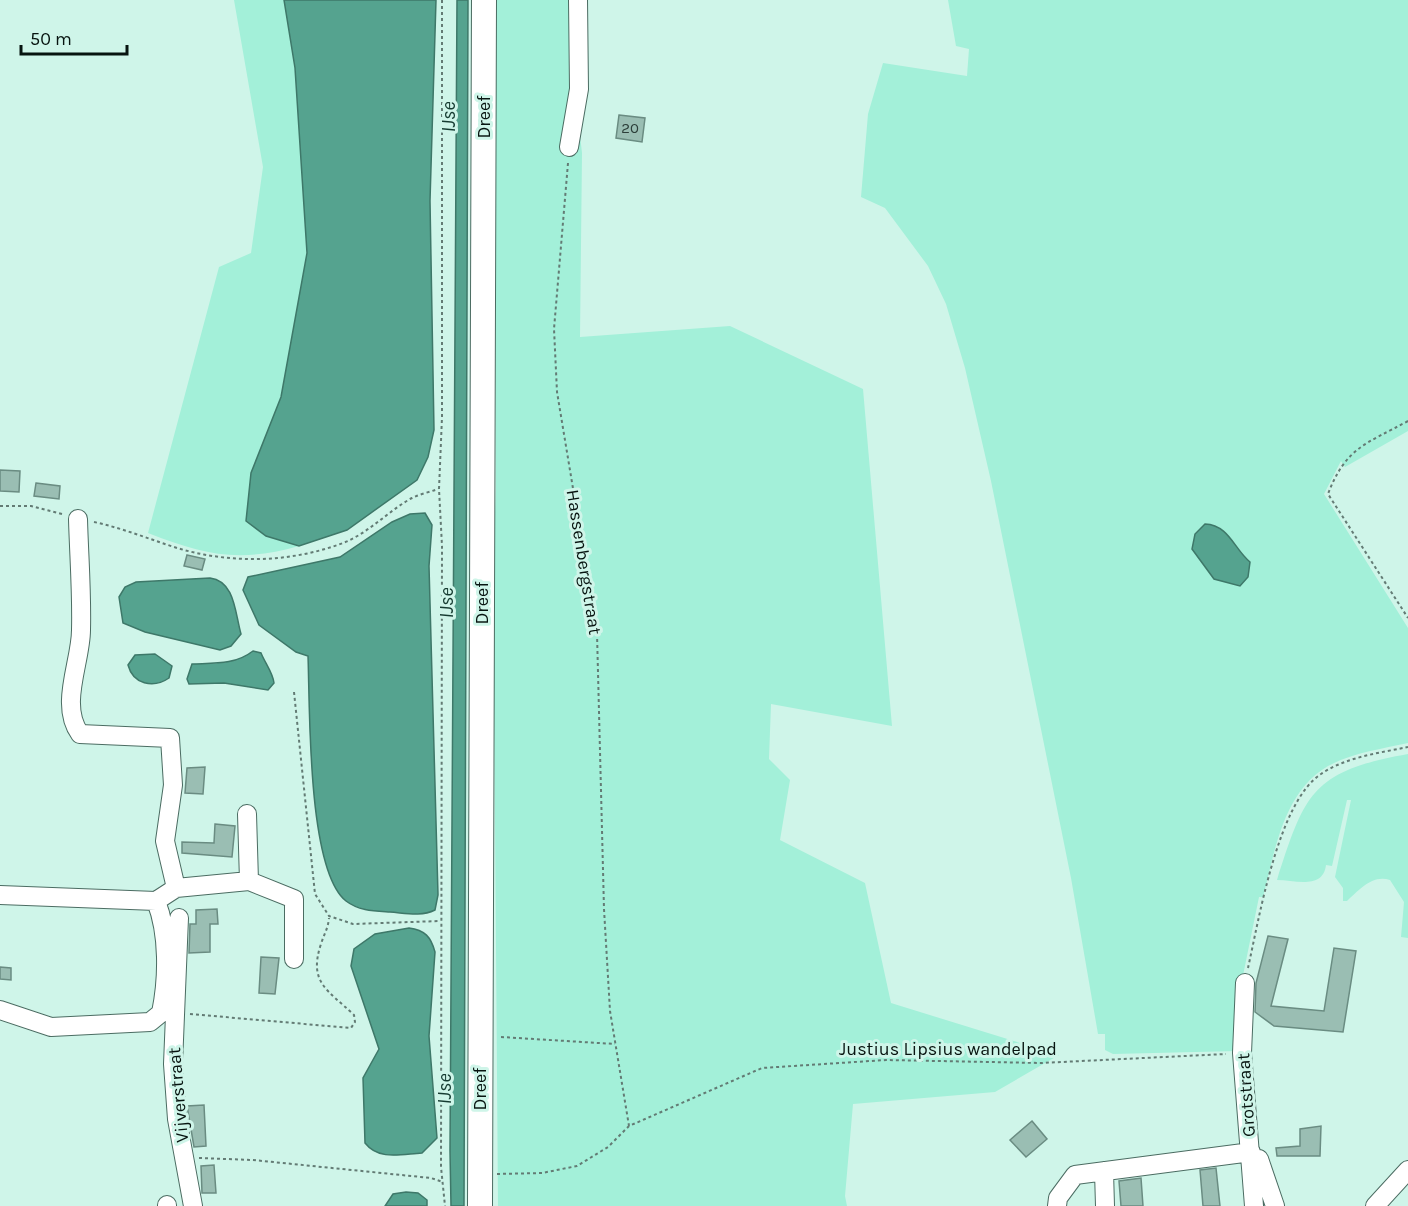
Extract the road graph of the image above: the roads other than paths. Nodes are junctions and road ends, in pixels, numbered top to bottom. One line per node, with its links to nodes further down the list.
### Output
1 (484, 0): 18 (main road, Dreef)
2 (578, 0): 3 (street)
3 (569, 147)
4 (78, 519): 7 (street)
5 (247, 814): 6 (street)
6 (249, 881): 7 (street); 11 (street)
7 (176, 888): 9 (street)
8 (0, 895): 9 (street)
9 (156, 901): 13 (street)
10 (179, 918): 17 (street, Vijverstraat)
11 (294, 959)
12 (1245, 983): 14 (street, Grotstraat)
13 (0, 1011)
14 (1251, 1152): 16 (street); 21 (street, Grotstraat); 22 (street)
15 (1408, 1170): 23 (street)
16 (1104, 1171): 19 (street); 20 (street)
17 (193, 1206)
18 (480, 1206)
19 (1057, 1206)
20 (1105, 1206)
21 (1254, 1206)
22 (1275, 1206)
23 (1375, 1206)

